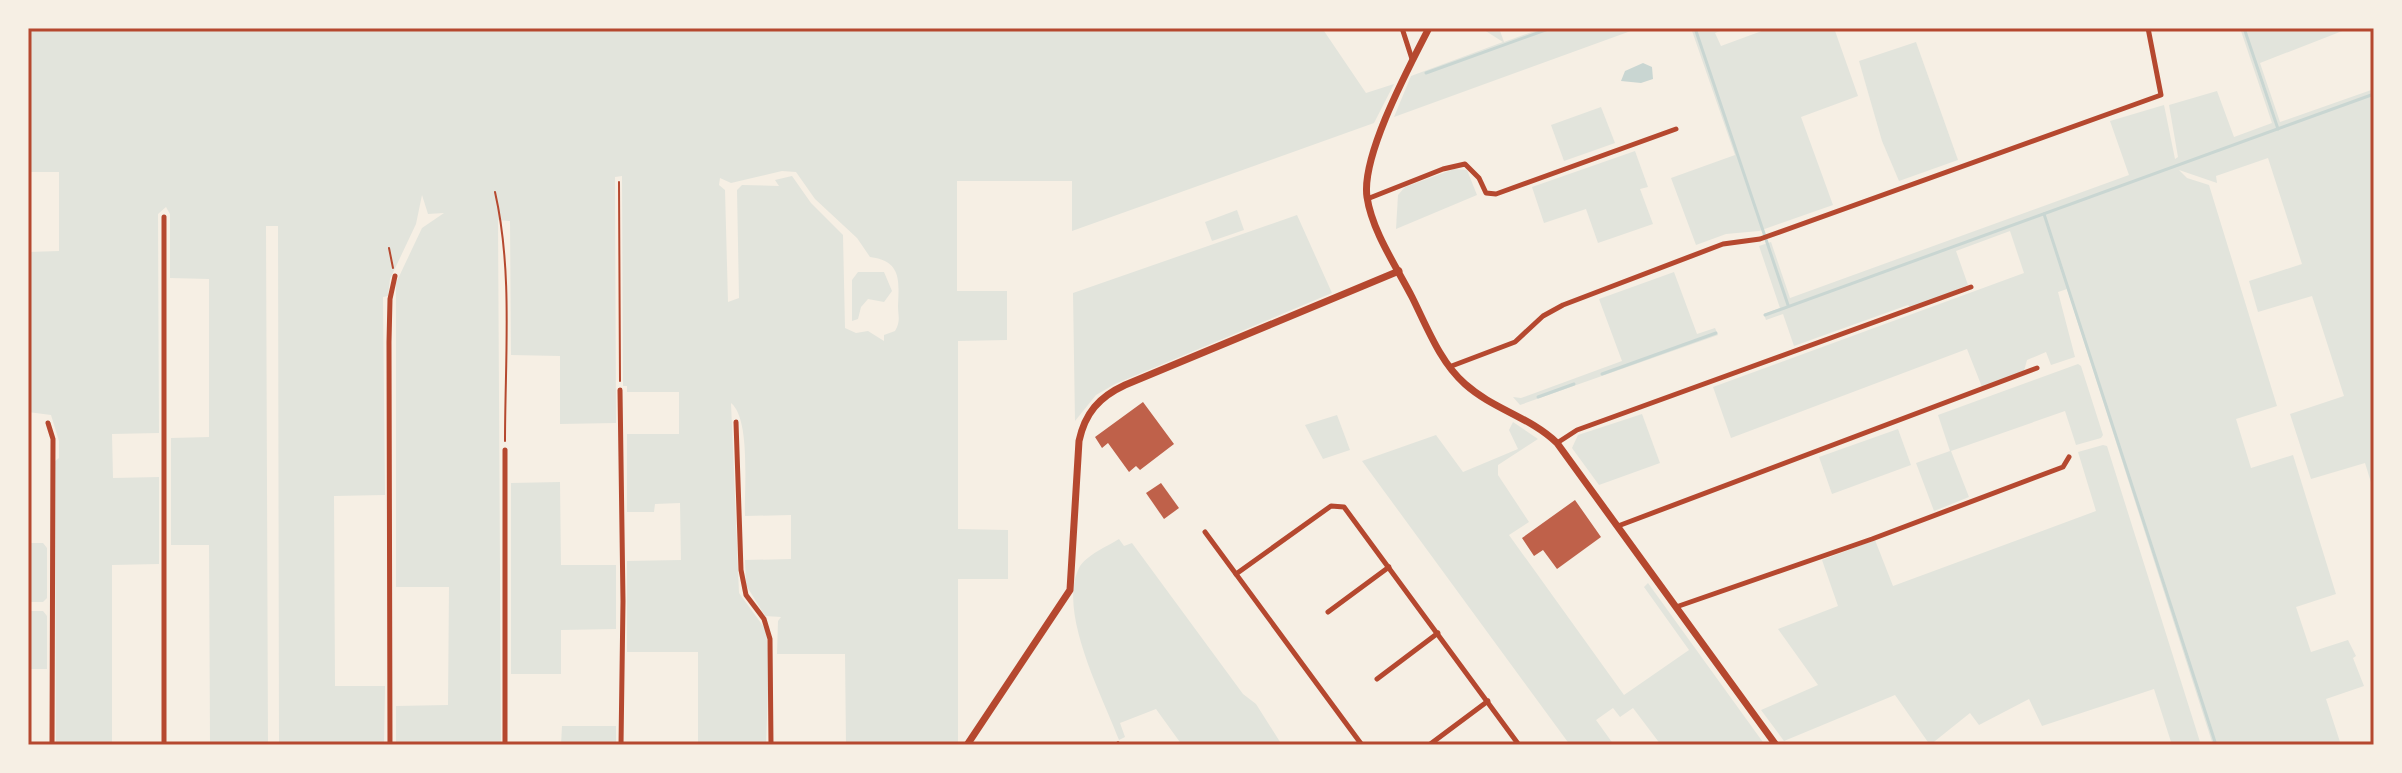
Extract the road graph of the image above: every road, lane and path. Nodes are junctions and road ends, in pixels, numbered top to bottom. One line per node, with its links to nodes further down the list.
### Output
1 (1402, 28): 4 (street)
2 (1429, 28): 4 (street)
3 (2148, 28): 14 (street)
4 (1412, 60): 8 (street)
5 (1676, 129): 8 (street)
6 (619, 182): 16 (path)
7 (495, 192): 20 (path)
8 (1367, 199): 11 (street)
9 (164, 217): 32 (street)
10 (389, 248): 12 (path)
11 (1399, 271): 14 (street); 37 (street)
12 (395, 276): 33 (street)
13 (1971, 287): 19 (street)
14 (1449, 367): 19 (street)
15 (2037, 368): 22 (street)
16 (620, 390): 35 (street)
17 (736, 422): 36 (street)
18 (48, 423): 31 (street)
19 (1557, 443): 22 (street)
20 (505, 450): 34 (street)
21 (2069, 457): 26 (street)
22 (1618, 526): 26 (street)
23 (1205, 532): 25 (street)
24 (1389, 567): 25 (street); 27 (street); 28 (street)
25 (1236, 574): 38 (street)
26 (1676, 607): 41 (street)
27 (1328, 612)
28 (1438, 633): 29 (street); 30 (street)
29 (1377, 679)
30 (1488, 701): 39 (street); 40 (street)
31 (52, 745)
32 (164, 745)
33 (390, 745)
34 (505, 745)
35 (621, 745)
36 (771, 745)
37 (967, 745)
38 (1362, 745)
39 (1429, 745)
40 (1519, 745)
41 (1776, 745)

